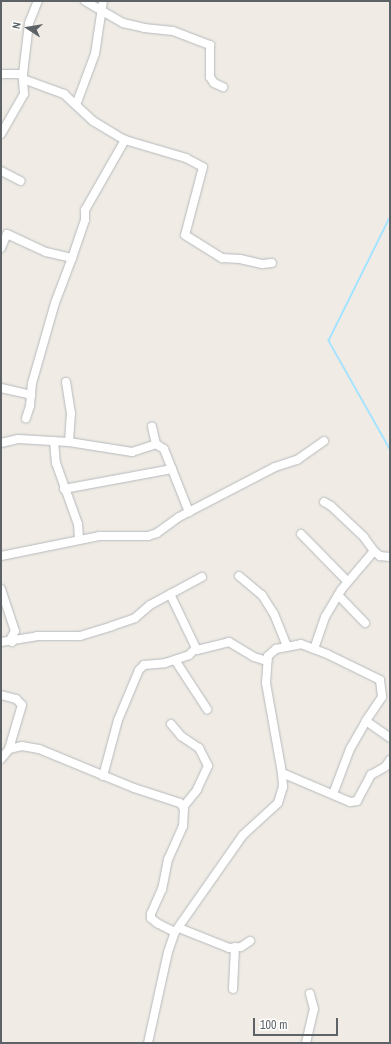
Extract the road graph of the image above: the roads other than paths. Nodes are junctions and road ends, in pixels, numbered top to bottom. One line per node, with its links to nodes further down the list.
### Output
1 (38, 1): 6 (street)
2 (85, 1): 4 (street)
3 (103, 1): 4 (street)
4 (102, 10): 7 (street); 8 (street)
5 (1, 74): 6 (street)
6 (22, 77): 8 (street); 9 (street)
7 (224, 87)
8 (76, 105): 10 (street)
9 (1, 134)
10 (125, 140): 15 (street); 16 (street)
11 (1, 170): 12 (street)
12 (21, 181)
13 (4, 232): 14 (street); 15 (street)
14 (1, 248)
15 (72, 258): 19 (street)
16 (272, 263)
17 (66, 382): 24 (street)
18 (1, 388): 19 (street)
19 (31, 396): 20 (street)
20 (26, 418)
21 (152, 426): 26 (street)
22 (54, 441): 24 (street); 25 (street); 28 (street)
23 (324, 441): 30 (street)
24 (69, 442): 26 (street)
25 (1, 443)
26 (156, 444): 27 (street)
27 (172, 468): 28 (street); 30 (street)
28 (64, 489): 32 (street)
29 (324, 502): 33 (street)
30 (189, 512): 32 (street)
31 (301, 534): 38 (street)
32 (79, 539): 34 (street)
33 (374, 551): 35 (street); 38 (street)
34 (1, 556)
35 (390, 557)
36 (240, 576): 45 (street)
37 (202, 577): 40 (street)
38 (347, 581): 41 (street)
39 (1, 589): 44 (street)
40 (170, 594): 44 (street); 46 (street)
41 (338, 595): 42 (street); 47 (street)
42 (365, 623)
43 (1, 642): 44 (street)
44 (12, 642)
45 (287, 646): 47 (street); 49 (street)
46 (196, 649): 48 (street); 49 (street)
47 (314, 649): 52 (street)
48 (174, 660): 51 (street); 59 (street)
49 (267, 661): 58 (street)
50 (1, 695): 55 (street)
51 (207, 709)
52 (366, 721): 54 (street); 60 (street)
53 (171, 724): 61 (street)
54 (390, 738)
55 (9, 749): 56 (street); 59 (street)
56 (1, 760)
57 (389, 763): 60 (street)
58 (282, 774): 60 (street); 62 (street)
59 (103, 776): 61 (street)
60 (333, 794)
61 (183, 807): 62 (street)
62 (177, 930): 64 (street); 67 (street)
63 (250, 941): 64 (street)
64 (235, 948): 65 (street)
65 (233, 989)
66 (310, 994): 68 (street)
67 (148, 1043)
68 (306, 1043)

